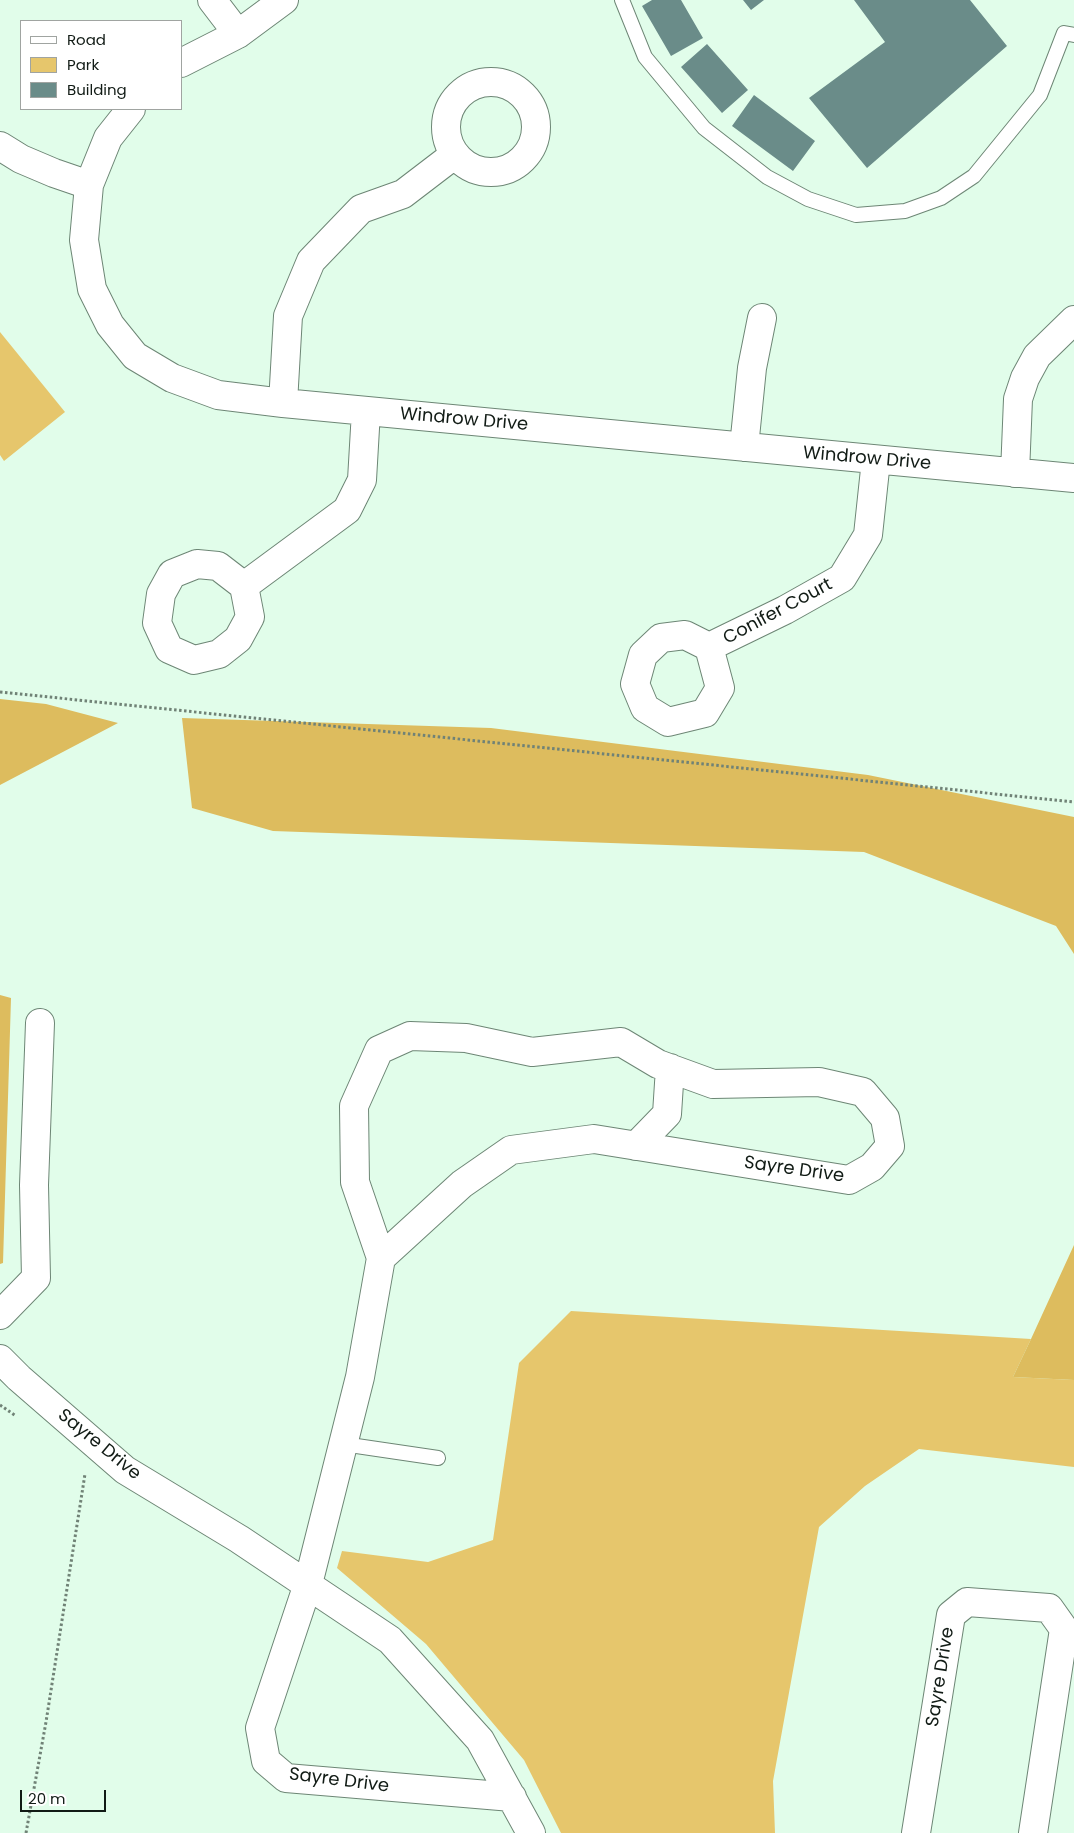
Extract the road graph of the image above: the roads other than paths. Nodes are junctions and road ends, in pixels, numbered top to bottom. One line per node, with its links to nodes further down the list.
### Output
1 (212, 0): 4 (street)
2 (284, 0): 4 (street)
3 (622, 0): 5 (lane)
4 (238, 34): 6 (street)
5 (1074, 35)
6 (182, 62)
7 (130, 110): 10 (street, Windrow Drive)
8 (0, 146): 10 (street)
9 (454, 155): 13 (street)
10 (89, 185): 13 (street, Windrow Drive)
11 (762, 318): 15 (street)
12 (1074, 320): 17 (street)
13 (283, 403): 14 (street, Windrow Drive)
14 (366, 411): 15 (street, Windrow Drive); 19 (street)
15 (744, 447): 16 (street, Windrow Drive)
16 (876, 460): 17 (street, Windrow Drive); 20 (street, Conifer Court)
17 (1016, 473): 18 (street, Windrow Drive)
18 (1074, 478)
19 (244, 586)
20 (709, 647)
21 (40, 1023): 25 (street)
22 (670, 1068): 23 (street); 23 (street, Sayre Drive); 24 (street, Sayre Drive)
23 (636, 1146): 24 (street, Sayre Drive)
24 (381, 1258): 27 (street, Sayre Drive)
25 (0, 1316)
26 (0, 1359): 29 (street, Sayre Drive)
27 (343, 1444): 28 (lane); 29 (street, Sayre Drive)
28 (438, 1458)
29 (308, 1584): 30 (street, Sayre Drive); 30 (street, Sayre Drive)
30 (512, 1797): 31 (street, Sayre Drive)
31 (531, 1833)
32 (916, 1833): 33 (street, Sayre Drive)
33 (1032, 1833)

